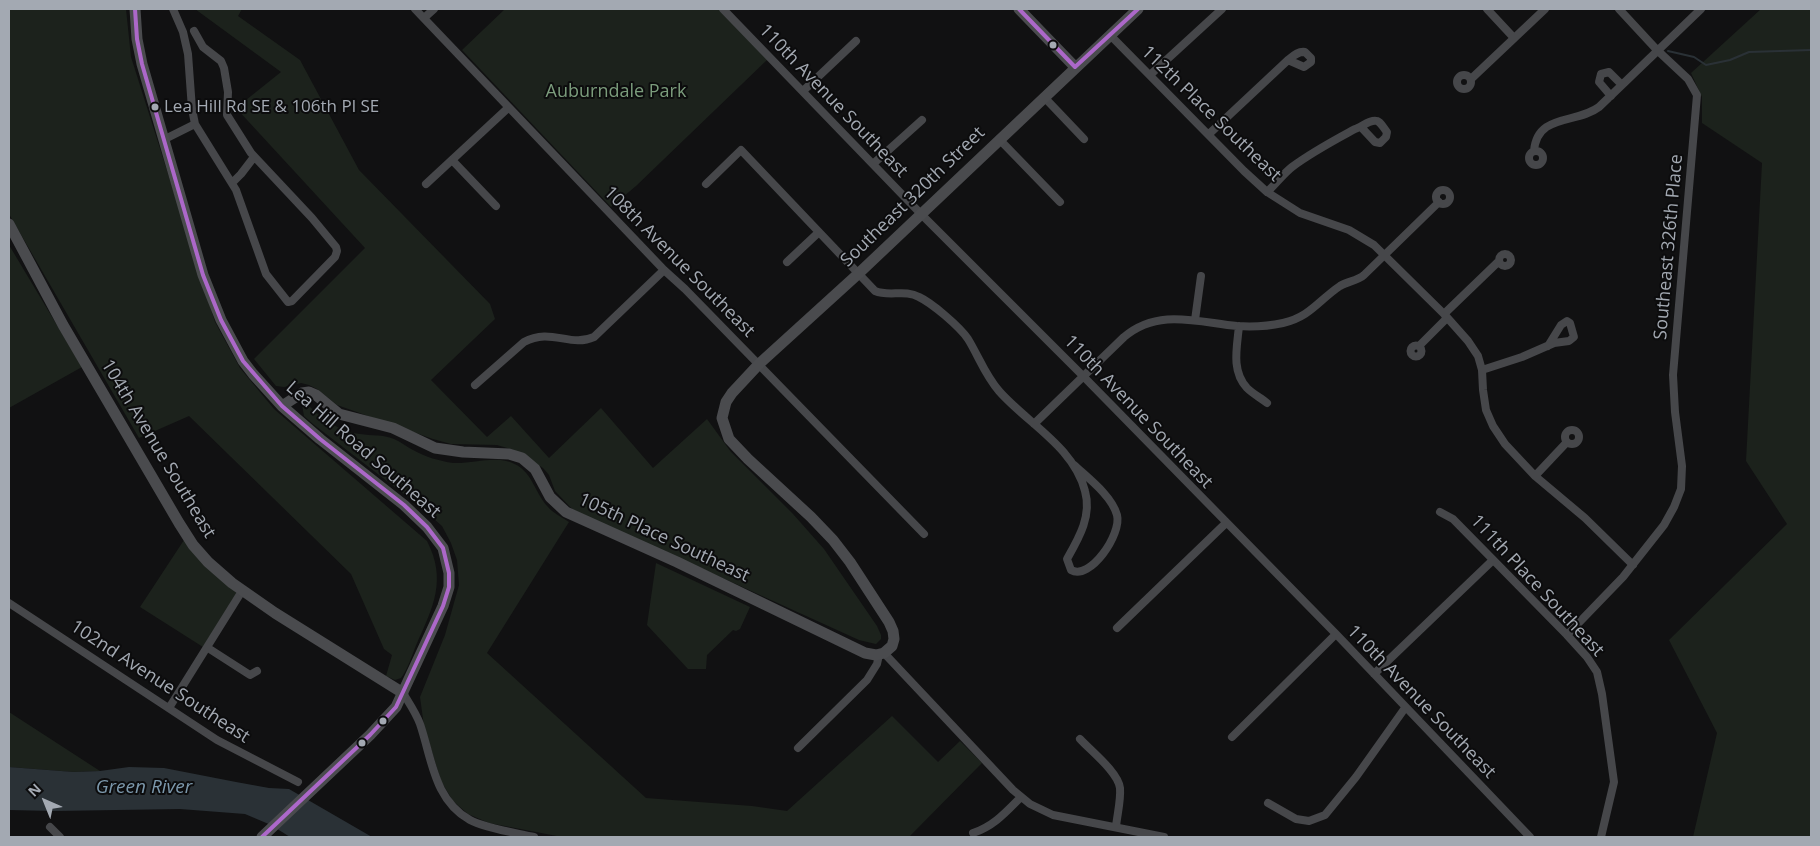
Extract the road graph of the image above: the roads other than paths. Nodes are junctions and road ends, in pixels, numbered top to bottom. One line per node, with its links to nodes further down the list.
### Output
1 (135, 9): 32 (street, Lea Hill Road Southeast)
2 (173, 9): 29 (street)
3 (415, 9): 13 (street, 108th Avenue Southeast)
4 (434, 9): 13 (street)
5 (723, 9): 24 (street, 110th Avenue Southeast)
6 (1019, 9): 20 (street)
7 (1138, 9): 15 (street, Southeast 320th Street)
8 (1222, 9): 21 (street)
9 (1487, 9): 16 (street)
10 (1545, 9): 16 (street)
11 (1618, 9): 18 (street)
12 (1701, 9): 18 (street)
13 (424, 18): 27 (street, 108th Avenue Southeast)
14 (194, 31): 36 (street)
15 (1110, 35): 20 (street, Southeast 320th Street); 21 (street, 112th Place Southeast)
16 (1514, 38): 22 (street)
17 (856, 41): 24 (street)
18 (1657, 50): 23 (street); 74 (street, Southeast 326th Place)
19 (1288, 60): 31 (street)
20 (1075, 67): 26 (street, Southeast 320th Street)
21 (1150, 75): 31 (street, 112th Place Southeast)
22 (1471, 78)
23 (1622, 85): 25 (street); 25 (street)
24 (803, 90): 38 (street, 110th Avenue Southeast)
25 (1611, 96): 35 (street)
26 (1044, 97): 33 (street, Southeast 320th Street); 34 (street)
27 (508, 108): 37 (street); 52 (street, 108th Avenue Southeast)
28 (922, 120): 38 (street)
29 (195, 124): 32 (street); 39 (street)
30 (1361, 127): 42 (street)
31 (1209, 134): 42 (street, 112th Place Southeast)
32 (164, 139): 65 (street, Lea Hill Road Southeast)
33 (999, 139): 43 (street); 46 (street, Southeast 320th Street)
34 (1084, 139)
35 (1534, 151)
36 (254, 157): 39 (street); 39 (street)
37 (452, 160): 40 (street); 45 (street)
38 (873, 164): 46 (street, 110th Avenue Southeast)
39 (232, 183)
40 (426, 184)
41 (706, 184): 48 (street)
42 (1267, 192): 49 (street, 112th Place Southeast)
43 (1060, 202)
44 (1439, 202): 49 (street)
45 (496, 206)
46 (921, 214): 53 (street, Southeast 320th Street); 62 (street, 110th Avenue Southeast)
47 (9, 224): 75 (street, 104th Avenue Southeast)
48 (818, 232): 50 (street); 53 (street)
49 (1384, 255): 55 (street, 112th Place Southeast); 57 (street)
50 (787, 262)
51 (1498, 262): 55 (street)
52 (664, 270): 60 (street, 108th Avenue Southeast); 63 (street)
53 (858, 274): 60 (street, Southeast 320th Street); 66 (street)
54 (1201, 276): 56 (street)
55 (1446, 316): 58 (street); 61 (street, 112th Place Southeast)
56 (1194, 320): 57 (street); 62 (street)
57 (1239, 326): 64 (street)
58 (1419, 346)
59 (1548, 346): 61 (street)
60 (759, 364): 72 (street, 108th Avenue Southeast); 81 (street, Southeast 320th Street)
61 (1482, 370): 69 (street, 112th Place Southeast)
62 (1083, 376): 66 (street); 71 (street, 110th Avenue Southeast)
63 (475, 384)
64 (1267, 403)
65 (282, 406): 81 (street, 105th Place Southeast); 84 (street, Lea Hill Road Southeast)
66 (1034, 424): 68 (street)
67 (1567, 442): 69 (street)
68 (1074, 465): 68 (street)
69 (1535, 476): 74 (street, 112th Place Southeast)
70 (1440, 512): 73 (street, 111th Place Southeast)
71 (1226, 523): 77 (street); 78 (street, 110th Avenue Southeast)
72 (924, 534)
73 (1493, 560): 79 (street, 111th Place Southeast); 83 (street)
74 (1633, 565): 79 (street, Southeast 326th Place)
75 (242, 591): 80 (street); 84 (street, 104th Avenue Southeast)
76 (9, 603): 85 (street, 102nd Avenue Southeast)
77 (1117, 628)
78 (1336, 634): 83 (street, 110th Avenue Southeast); 87 (street)
79 (1567, 635): 101 (street, 111th Place Southeast)
80 (208, 648): 82 (street); 85 (street)
81 (882, 654): 89 (street); 91 (street)
82 (257, 671)
83 (1374, 674): 86 (street, 110th Avenue Southeast)
84 (403, 693): 97 (street); 98 (street)
85 (169, 708): 90 (street, 102nd Avenue Southeast)
86 (1405, 708): 92 (street); 100 (street, 110th Avenue Southeast)
87 (1232, 737)
88 (1080, 739): 94 (street)
89 (798, 748)
90 (298, 782)
91 (1021, 797): 94 (street); 95 (street)
92 (1268, 803)
93 (50, 827): 96 (street)
94 (1116, 828): 99 (street)
95 (973, 833)
96 (60, 837)
97 (262, 837)
98 (534, 837)
99 (1164, 837)
100 (1530, 837)
101 (1601, 837)

